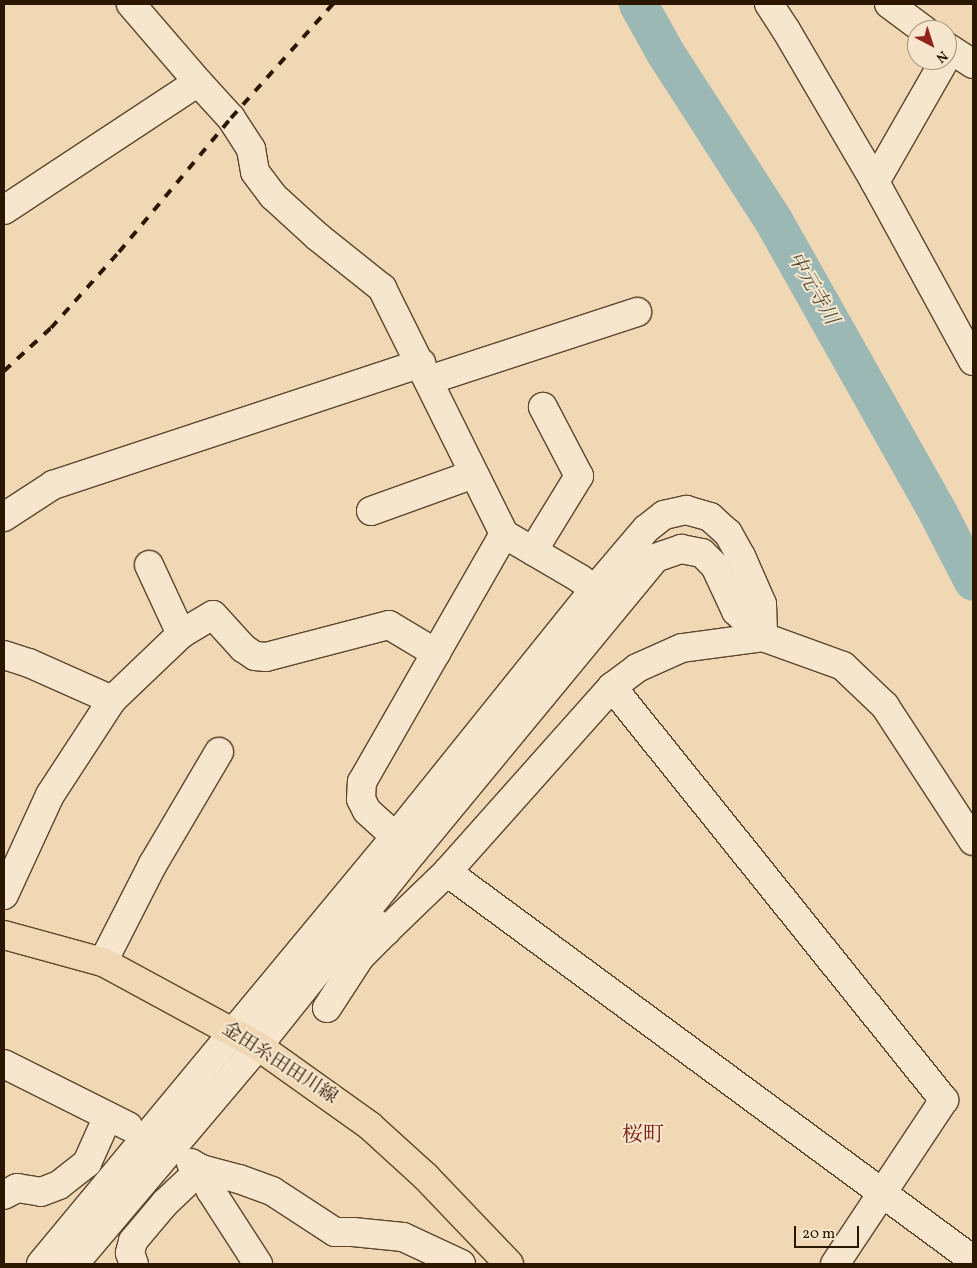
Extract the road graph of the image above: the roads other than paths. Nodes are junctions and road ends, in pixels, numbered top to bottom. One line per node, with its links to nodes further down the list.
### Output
1 (131, 4): 8 (street)
2 (769, 4): 9 (street)
3 (899, 7): 4 (street)
4 (913, 20)
5 (957, 57): 6 (street)
6 (973, 64)
7 (938, 70): 9 (street)
8 (198, 82): 10 (street); 13 (street)
9 (875, 182): 12 (street)
10 (4, 210)
11 (636, 312): 13 (street)
12 (973, 361)
13 (425, 372): 15 (street); 17 (street)
14 (543, 407): 19 (street)
15 (474, 474): 16 (street); 18 (street)
16 (371, 510)
17 (4, 517)
18 (504, 534): 19 (street); 24 (street)
19 (533, 551): 21 (street)
20 (149, 565): 22 (street)
21 (605, 597): 23 (street); 23 (street); 30 (street)
22 (181, 634): 24 (street); 27 (street)
23 (763, 637): 26 (street); 29 (street)
24 (436, 653): 30 (street)
25 (4, 655): 27 (street)
26 (612, 687): 31 (street); 42 (street)
27 (112, 700): 32 (street)
28 (219, 752): 36 (street)
29 (973, 841)
30 (404, 844): 33 (street); 38 (street)
31 (447, 872): 34 (street); 42 (street)
32 (4, 895)
33 (363, 914): 34 (street); 39 (street)
34 (386, 931): 37 (street)
35 (4, 935): 36 (main road, 金田糸田田川線)
36 (103, 962): 38 (main road, 金田糸田田川線)
37 (327, 1008)
38 (233, 1032): 39 (main road, 金田糸田田川線); 45 (street)
39 (258, 1046): 46 (street); 50 (main road, 金田糸田田川線)
40 (4, 1064): 43 (street)
41 (196, 1166): 47 (street); 48 (street); 49 (street)
42 (882, 1192): 44 (street); 51 (street)
43 (4, 1195)
44 (973, 1260)
45 (41, 1264)
46 (74, 1264)
47 (134, 1264)
48 (258, 1264)
49 (461, 1264)
50 (509, 1264)
51 (835, 1264)

